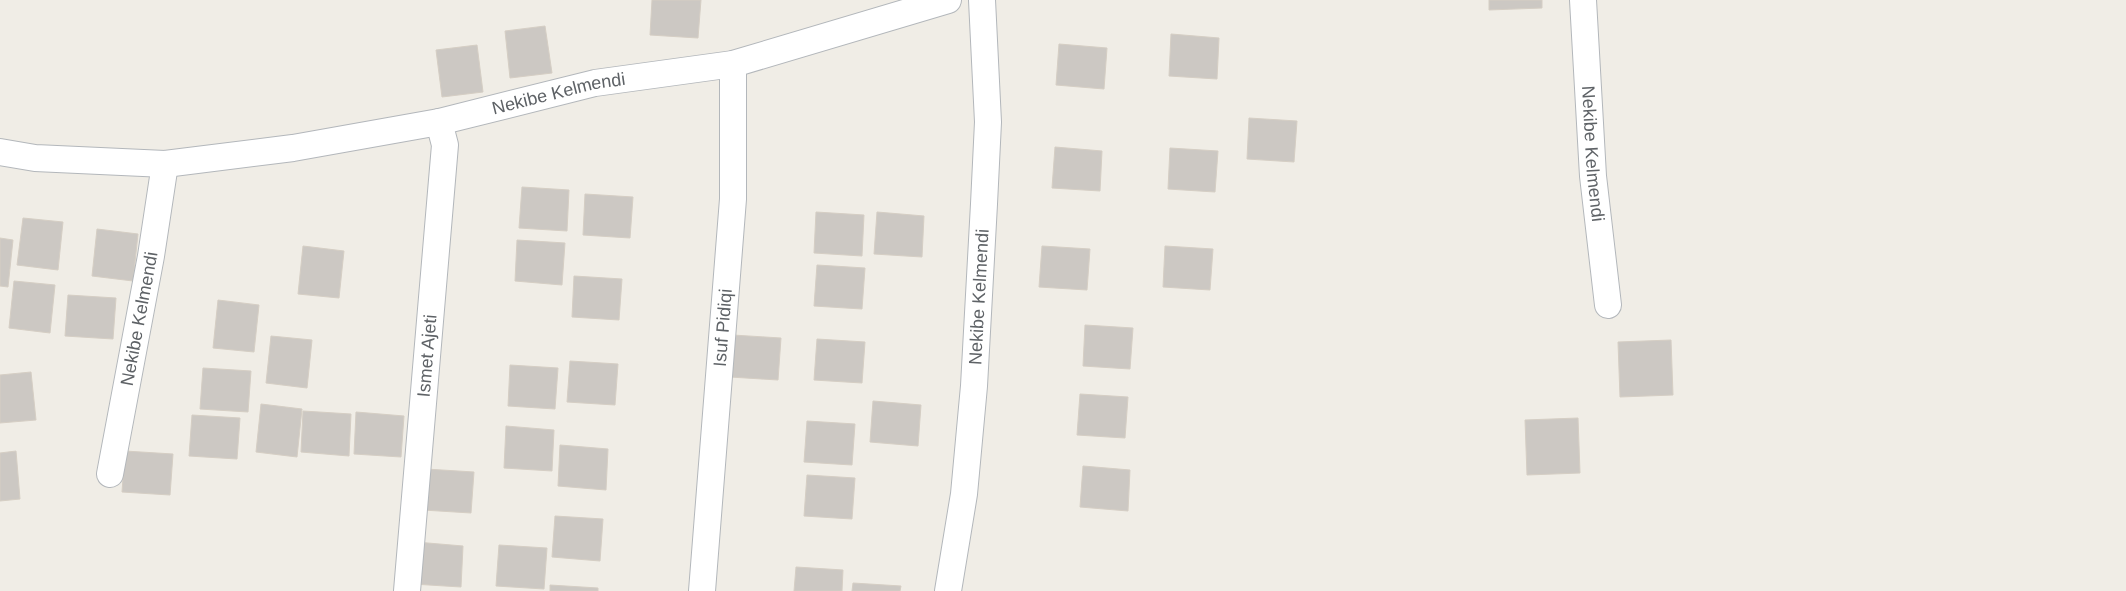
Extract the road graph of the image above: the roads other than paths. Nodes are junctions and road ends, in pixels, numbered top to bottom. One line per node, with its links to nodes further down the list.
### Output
1 (948, 0): 4 (street, Nekibe Kelmendi)
2 (982, 0): 12 (street, Nekibe Kelmendi)
3 (1582, 0): 8 (street, Nekibe Kelmendi)
4 (733, 64): 5 (street, Nekibe Kelmendi); 11 (street, Isuf Pidiqi)
5 (439, 122): 7 (street, Nekibe Kelmendi); 10 (street, Ismet Ajeti)
6 (0, 152): 7 (street, Nekibe Kelmendi)
7 (165, 164): 9 (street, Nekibe Kelmendi)
8 (1608, 305)
9 (110, 474)
10 (407, 591)
11 (702, 591)
12 (948, 591)

